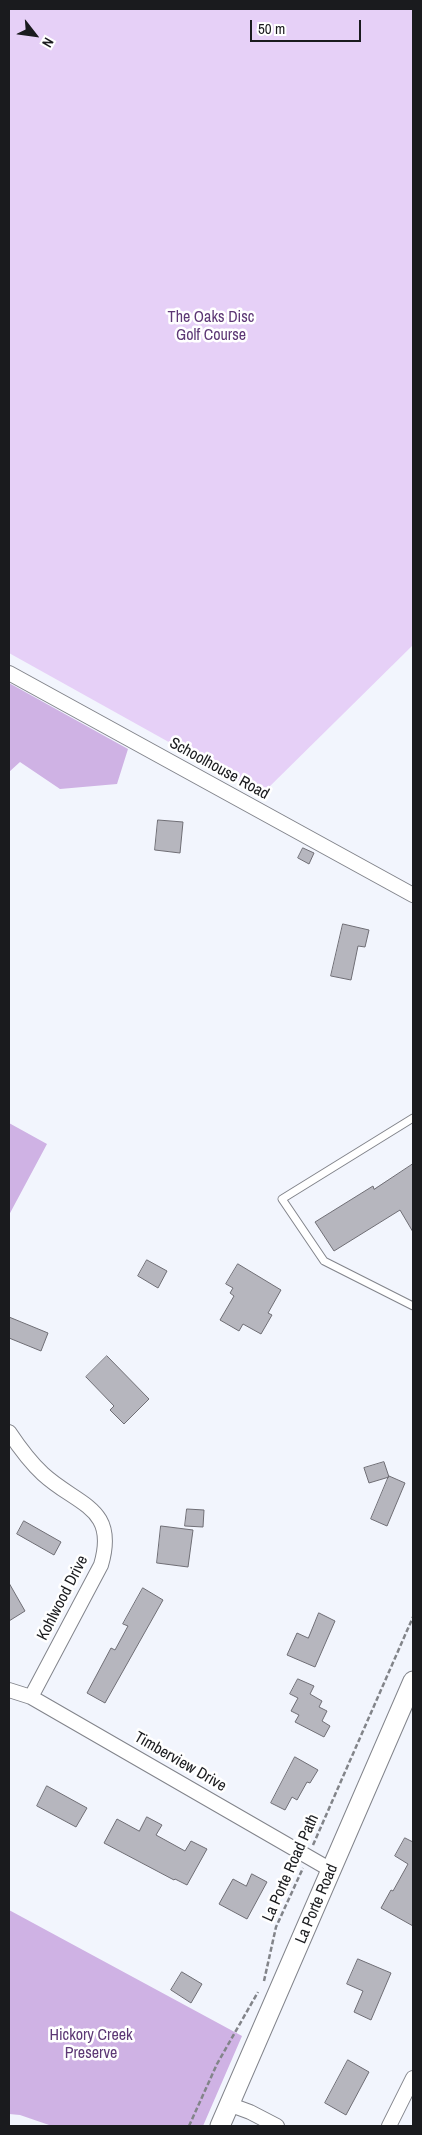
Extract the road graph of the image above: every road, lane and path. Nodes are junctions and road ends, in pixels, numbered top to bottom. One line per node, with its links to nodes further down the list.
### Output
1 (9, 673): 2 (street, Schoolhouse Road)
2 (413, 895)
3 (413, 1118): 4 (lane)
4 (413, 1306)
5 (9, 1432): 9 (street, Kohlwood Drive)
6 (413, 1617): 10 (path, La Porte Road Path)
7 (413, 1681): 11 (street, La Porte Road)
8 (9, 1690): 9 (street, Timberview Drive)
9 (31, 1697): 10 (street, Timberview Drive)
10 (308, 1857): 11 (street, Timberview Drive); 14 (path, La Porte Road Path)
11 (331, 1870): 13 (street, La Porte Road)
12 (413, 2078): 17 (street)
13 (231, 2105): 15 (street, La Porte Road); 16 (street)
14 (189, 2126)
15 (220, 2126)
16 (277, 2126)
17 (389, 2126)

